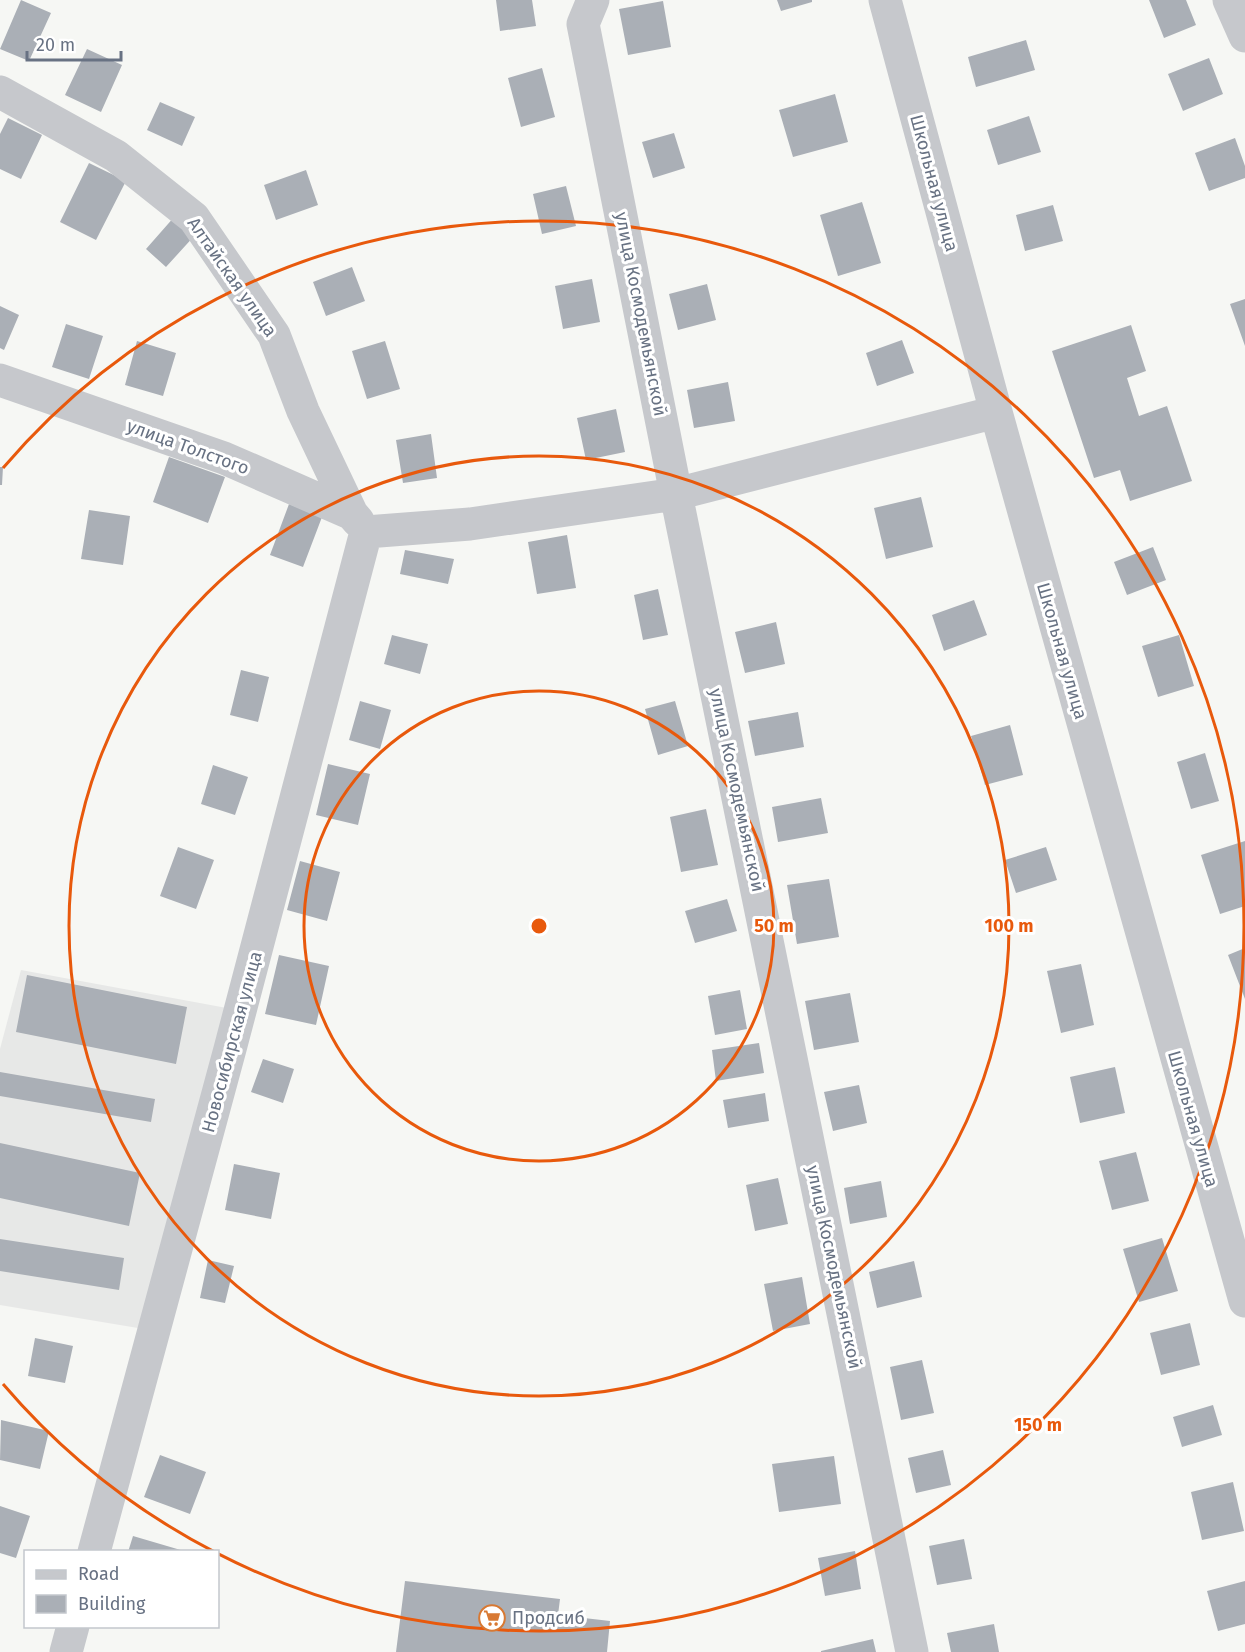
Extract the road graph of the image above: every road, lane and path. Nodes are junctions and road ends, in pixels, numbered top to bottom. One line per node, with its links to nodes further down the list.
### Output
1 (592, 0): 8 (street, улица Космодемьянской)
2 (885, 0): 7 (street, Школьная улица)
3 (1229, 0): 4 (street)
4 (1245, 36)
5 (0, 92): 9 (street, Алтайская улица)
6 (0, 380): 9 (street, улица Толстого)
7 (996, 412): 8 (street); 10 (street, Школьная улица)
8 (676, 494): 9 (street); 14 (street, улица Космодемьянской)
9 (359, 523): 11 (street, Новосибирская улица)
10 (1245, 1301)
11 (94, 1550)
12 (72, 1628): 13 (street)
13 (66, 1652)
14 (912, 1652)

